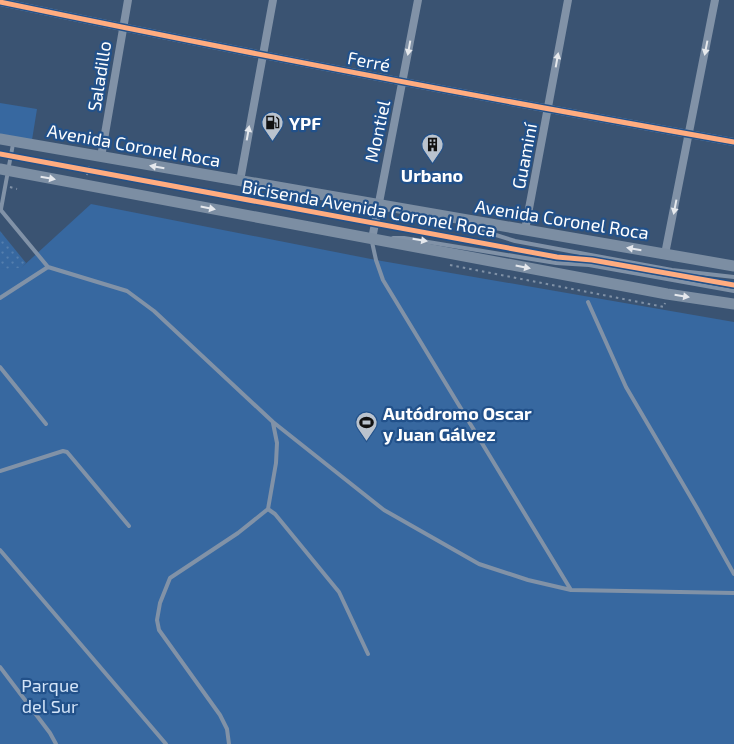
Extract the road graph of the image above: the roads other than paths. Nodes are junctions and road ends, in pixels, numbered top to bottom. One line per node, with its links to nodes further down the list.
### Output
1 (128, 0): 7 (street, Saladillo)
2 (273, 0): 8 (street)
3 (418, 0): 9 (street, Montiel, one-way to 9)
4 (568, 0): 10 (street, Guaminí, one-way to 4)
5 (716, 0): 11 (street, one-way to 11)
6 (0, 2): 7 (street, Ferré)
7 (122, 28): 8 (street, Ferré); 15 (street, Saladillo)
8 (262, 55): 9 (street, Ferré); 17 (street, one-way to 8)
9 (403, 82): 10 (street, Ferré); 18 (street, Montiel)
10 (548, 108): 11 (street, Ferré); 21 (street, Guaminí)
11 (689, 134): 14 (street, Ferré); 23 (street, one-way to 23)
12 (0, 139): 13 (main road, Avenida Coronel Roca)
13 (14, 142): 15 (main road, Avenida Coronel Roca); 16 (lane)
14 (734, 142)
15 (96, 156): 17 (main road, Avenida Coronel Roca, one-way to 15)
16 (4, 170): 19 (lane); 22 (main road, one-way to 22)
17 (240, 181): 18 (main road, Avenida Coronel Roca)
18 (377, 205): 20 (main road, Avenida Coronel Roca); 22 (street, Montiel)
19 (0, 209): 25 (lane)
20 (438, 216): 21 (main road, Avenida Coronel Roca); 26 (lane)
21 (525, 230): 23 (main road, Avenida Coronel Roca, one-way to 21)
22 (372, 239): 27 (lane, one-way to 27); 30 (main road, one-way to 30); 39 (lane)
23 (665, 254): 24 (main road, Avenida Coronel Roca)
24 (734, 266)
25 (48, 267): 28 (lane); 32 (lane)
26 (734, 277)
27 (734, 291)
28 (0, 298)
29 (588, 302): 38 (lane)
30 (734, 304)
31 (0, 367): 33 (lane)
32 (273, 422): 35 (lane); 39 (lane)
33 (46, 424)
34 (0, 471): 36 (lane)
35 (268, 509): 41 (lane); 45 (lane)
36 (130, 526)
37 (0, 550): 44 (lane)
38 (734, 574)
39 (572, 590): 40 (lane)
40 (734, 593)
41 (368, 654)
42 (0, 667): 43 (lane)
43 (56, 744)
44 (166, 744)
45 (229, 744)

